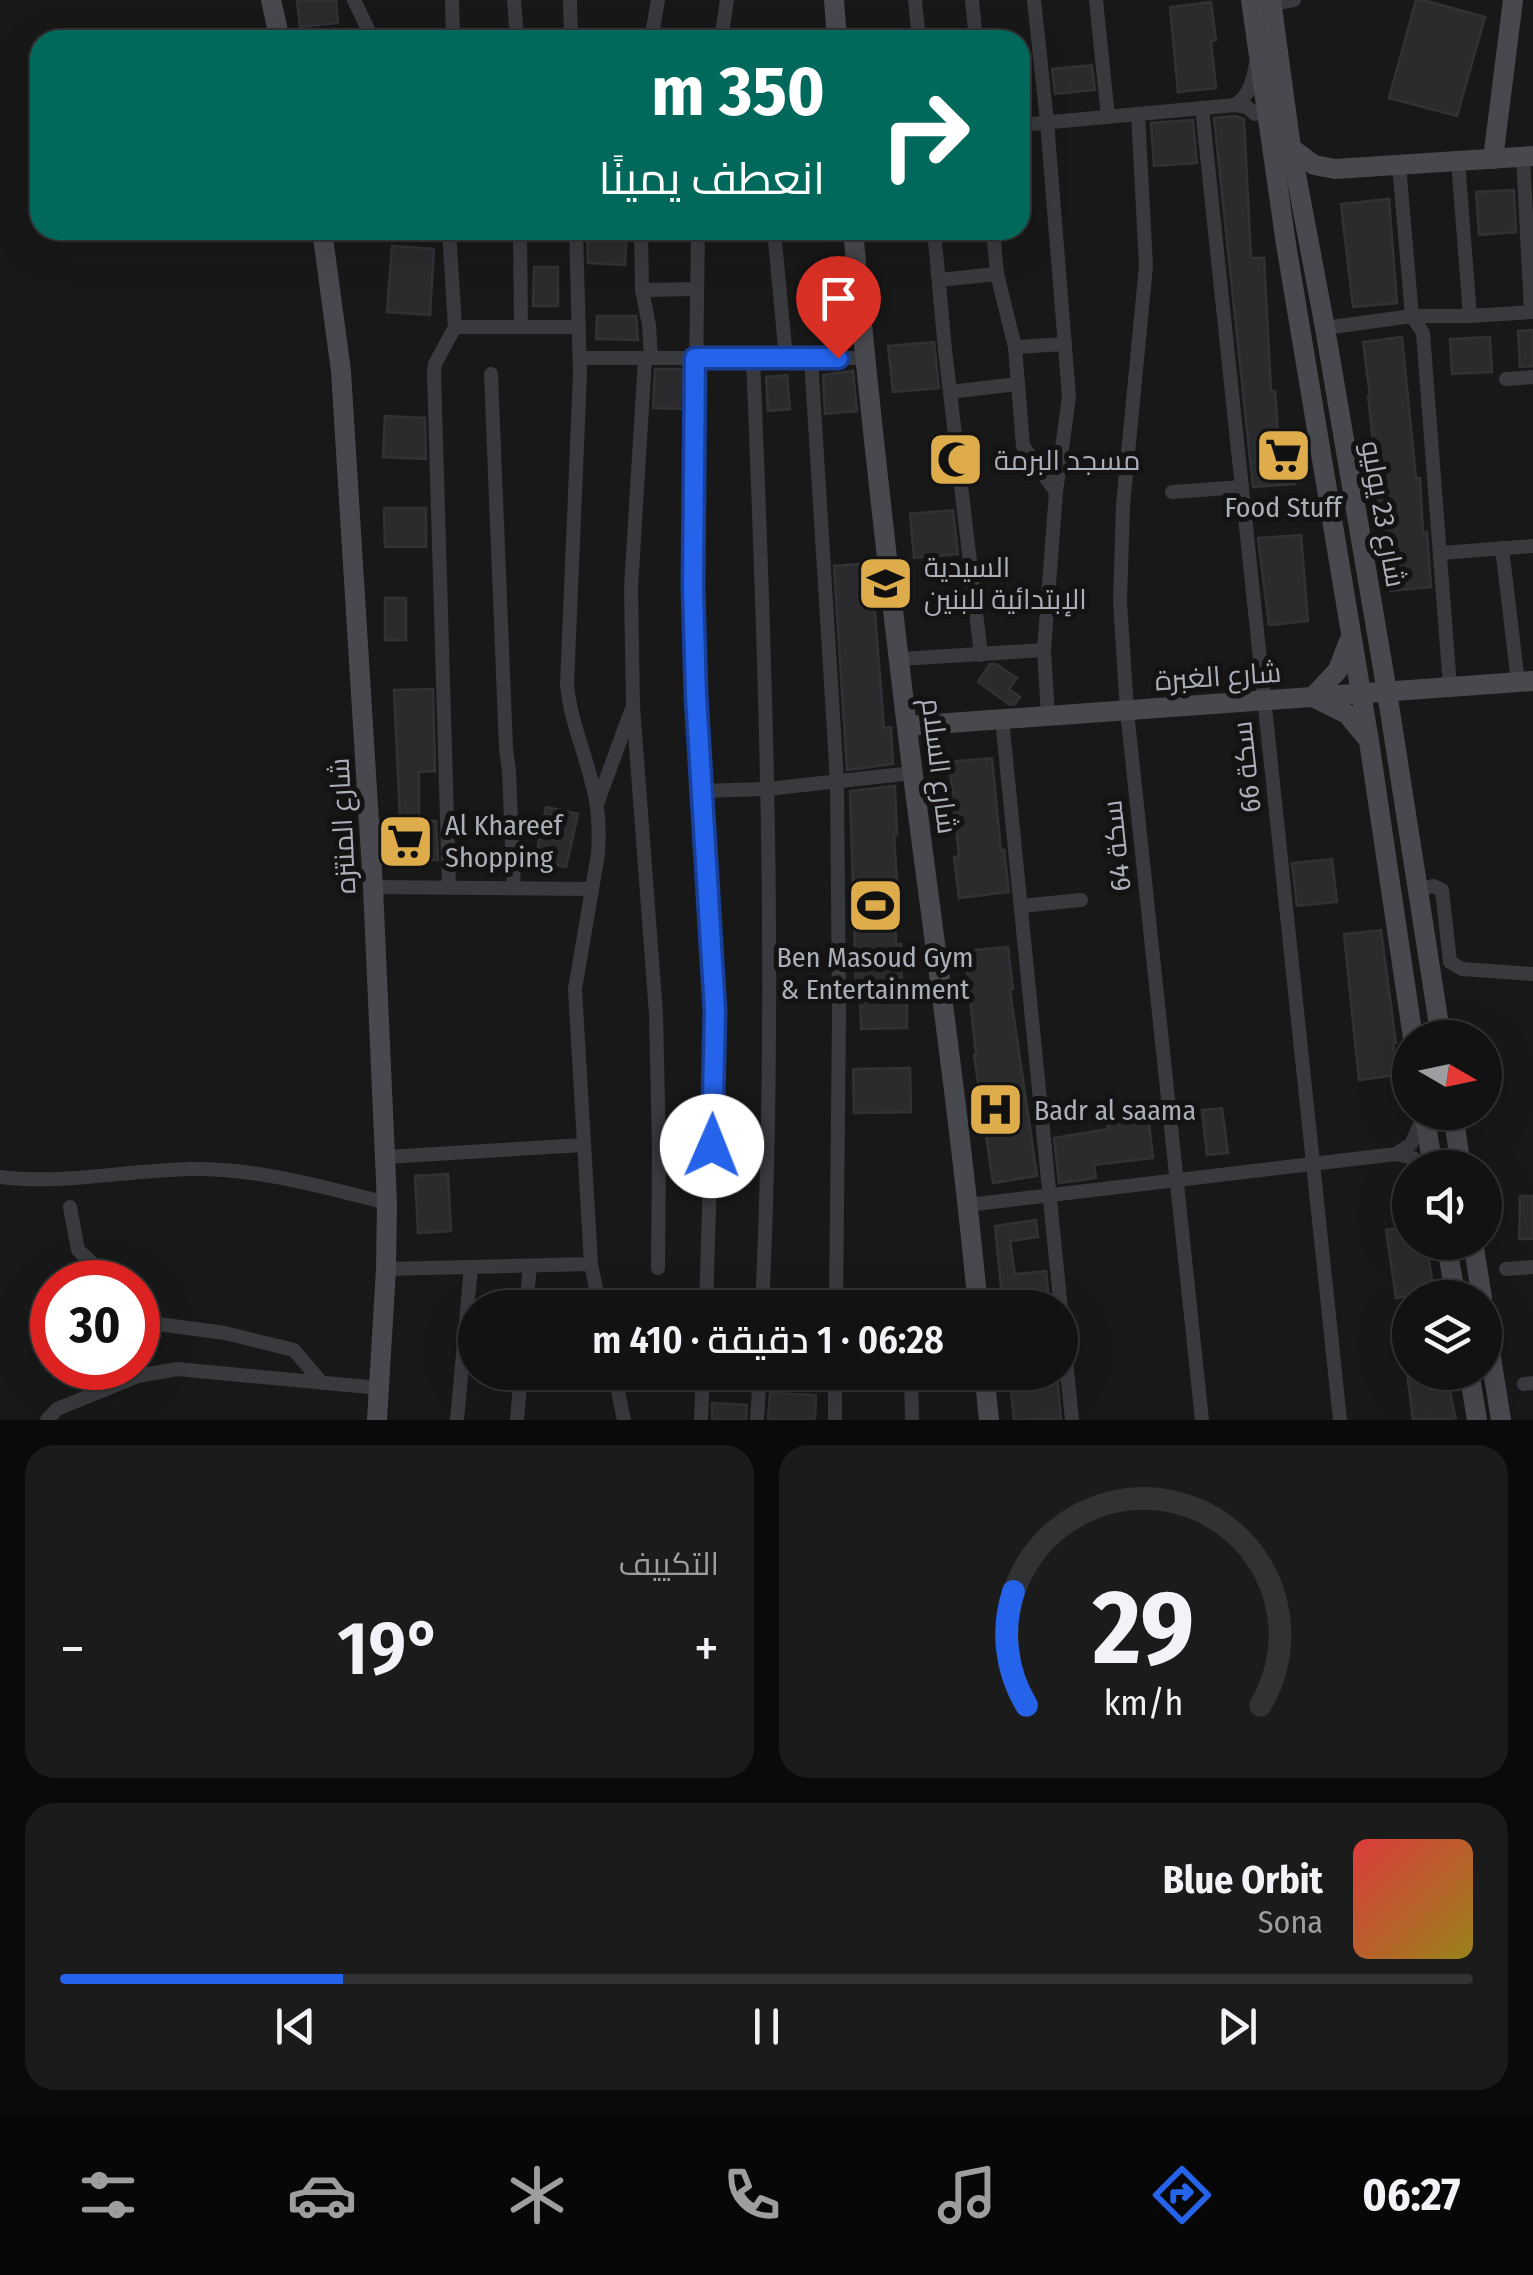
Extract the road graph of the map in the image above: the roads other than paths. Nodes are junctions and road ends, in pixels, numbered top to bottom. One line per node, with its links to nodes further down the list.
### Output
1 (271, 0): 16 (street)
2 (354, 0): 17 (street)
3 (452, 0): 18 (street)
4 (514, 0): 19 (street)
5 (570, 0): 20 (street)
6 (658, 0): 21 (street)
7 (727, 0): 22 (street)
8 (834, 0): 23 (street)
9 (916, 0): 24 (street)
10 (972, 0): 25 (street)
11 (1034, 0): 32 (street)
12 (1096, 0): 31 (street)
13 (1294, 0): 15 (street)
14 (1514, 0): 36 (street)
15 (1264, 1): 26 (street, شارع 23 يوليو); 34 (street, شارع 23 يوليو)
16 (278, 30)
17 (368, 30)
18 (453, 30)
19 (516, 30)
20 (571, 30)
21 (653, 30)
22 (722, 30)
23 (837, 30)
24 (918, 30)
25 (975, 30)
26 (1258, 55): 27 (street, شارع 23 يوليو); 28 (street)
27 (1264, 104): 28 (street); 82 (street, شارع 23 يوليو)
28 (1235, 106): 29 (street)
29 (1202, 108): 30 (street); 76 (street, سكة 66)
30 (1138, 114): 31 (street); 94 (street, سكة 64)
31 (1108, 117): 32 (street)
32 (1047, 122): 33 (street); 62 (street)
33 (1030, 124)
34 (1291, 148): 39 (street); 40 (street, شارع 23 يوليو)
35 (1528, 156): 36 (street); 55 (street)
36 (1493, 158): 37 (street)
37 (1458, 161): 38 (street); 57 (street)
38 (1398, 165): 39 (street); 56 (street)
39 (1335, 170): 40 (street)
40 (1300, 204): 61 (street, شارع 23 يوليو)
41 (323, 240): 105 (street, شارع المنتزه)
42 (450, 240): 58 (street)
43 (520, 240): 59 (street)
44 (576, 240): 60 (street)
45 (641, 240): 54 (street)
46 (698, 240): 53 (street)
47 (775, 240): 68 (street)
48 (853, 240): 70 (street, شارع السلام)
49 (935, 240): 52 (street)
50 (994, 240): 51 (street)
51 (997, 274): 52 (street); 63 (street)
52 (939, 280): 75 (street)
53 (696, 289): 54 (street); 66 (street)
54 (642, 290): 65 (street)
55 (1532, 312): 57 (street)
56 (1412, 316): 57 (street); 61 (street); 81 (street)
57 (1470, 316)
58 (455, 327): 59 (street); 106 (street)
59 (521, 328): 60 (street)
60 (579, 328): 64 (street)
61 (1325, 328): 84 (street, شارع 23 يوليو)
62 (1065, 344): 63 (street); 77 (street)
63 (1015, 347): 74 (street)
64 (580, 358): 65 (street); 104 (street)
65 (648, 358): 66 (street); 93 (street)
66 (695, 358): 67 (street); 103 (street)
67 (754, 358): 68 (street); 102 (street)
68 (786, 358): 69 (street)
69 (811, 358): 70 (street); 101 (street)
70 (865, 358): 86 (street, شارع السلام)
71 (491, 374): 107 (street)
72 (1533, 377): 73 (street)
73 (1506, 379)
74 (1018, 384): 75 (street); 77 (street)
75 (950, 392): 85 (street)
76 (1242, 487): 78 (street); 92 (street, سكة 66)
77 (1056, 492): 83 (street)
78 (1172, 492)
79 (1533, 546): 80 (street)
80 (1502, 548): 81 (street); 87 (street)
81 (1440, 553): 88 (street)
82 (1350, 634): 90 (street, شارع 23 يوليو); 91 (street)
83 (1044, 650): 85 (street); 95 (street)
84 (1379, 650): 88 (street); 89 (street, شارع 23 يوليو)
85 (981, 655): 86 (street)
86 (900, 659): 97 (street, شارع السلام)
87 (1526, 681): 88 (street, شارع الغبرة)
88 (1442, 687): 89 (street, شارع الغبرة); 98 (street)
89 (1386, 692): 90 (street, شارع الغبرة); 98 (street, شارع 23 يوليو)
90 (1360, 694): 91 (street, شارع الغبرة); 99 (street, شارع 23 يوليو)
91 (1313, 697): 92 (street, شارع الغبرة); 99 (street)
92 (1264, 700): 94 (street, شارع الغبرة); 120 (street, سكة 66)
93 (633, 706): 104 (street); 131 (street)
94 (1127, 711): 95 (street, شارع الغبرة); 122 (street, سكة 64)
95 (1048, 716): 96 (street, شارع الغبرة)
96 (1002, 719): 97 (street, شارع الغبرة); 111 (street)
97 (907, 726): 100 (street, شارع السلام)
98 (1393, 732): 109 (street, شارع 23 يوليو)
99 (1369, 741): 113 (street, شارع 23 يوليو)
100 (914, 773): 101 (street); 125 (street, شارع السلام)
101 (837, 780): 102 (street); 139 (street)
102 (767, 789): 103 (street); 138 (street)
103 (702, 792): 137 (street)
104 (597, 804): 108 (street)
105 (374, 887): 106 (street); 119 (street, شارع المنتزه)
106 (449, 887): 107 (street)
107 (514, 888): 108 (street)
108 (592, 889): 116 (street)
109 (1418, 890): 112 (street); 114 (street, شارع 23 يوليو)
110 (1080, 900): 111 (street)
111 (1021, 906): 123 (street)
112 (1533, 974)
113 (1411, 1020)
114 (1438, 1020)
115 (1418, 1130): 117 (street)
116 (583, 1145): 119 (street); 128 (street)
117 (1402, 1150)
118 (1392, 1154): 120 (street)
119 (386, 1157): 124 (street, شارع المنتزه)
120 (1312, 1164): 122 (street); 165 (street, سكة 66)
121 (0, 1177): 124 (street)
122 (1176, 1180): 123 (street); 164 (street, سكة 64)
123 (1050, 1195): 125 (street); 163 (street)
124 (387, 1203): 133 (street, شارع المنتزه)
125 (968, 1205): 140 (street, شارع السلام)
126 (70, 1207): 127 (street)
127 (89, 1260)
128 (592, 1264): 129 (street); 136 (street)
129 (530, 1266): 130 (street); 135 (street)
130 (472, 1267): 133 (street); 155 (street)
131 (658, 1268)
132 (1533, 1268): 134 (street)
133 (386, 1269): 143 (street, شارع المنتزه)
134 (1506, 1269)
135 (528, 1290)
136 (597, 1290)
137 (707, 1290)
138 (763, 1290)
139 (836, 1290)
140 (976, 1290)
141 (160, 1324): 142 (street)
142 (321, 1382): 143 (street); 153 (street)
143 (379, 1388): 154 (street, شارع المنتزه)
144 (520, 1390): 156 (street)
145 (618, 1390): 157 (street)
146 (702, 1390): 158 (street)
147 (759, 1390): 159 (street)
148 (835, 1390): 160 (street)
149 (911, 1390): 161 (street)
150 (986, 1390): 162 (street)
151 (1471, 1390): 166 (street)
152 (1496, 1390): 167 (street)
153 (47, 1420)
154 (377, 1420)
155 (457, 1420)
156 (517, 1420)
157 (624, 1420)
158 (701, 1420)
159 (758, 1420)
160 (835, 1420)
161 (912, 1420)
162 (989, 1420)
163 (1072, 1420)
164 (1202, 1420)
165 (1340, 1420)
166 (1476, 1420)
167 (1501, 1420)

